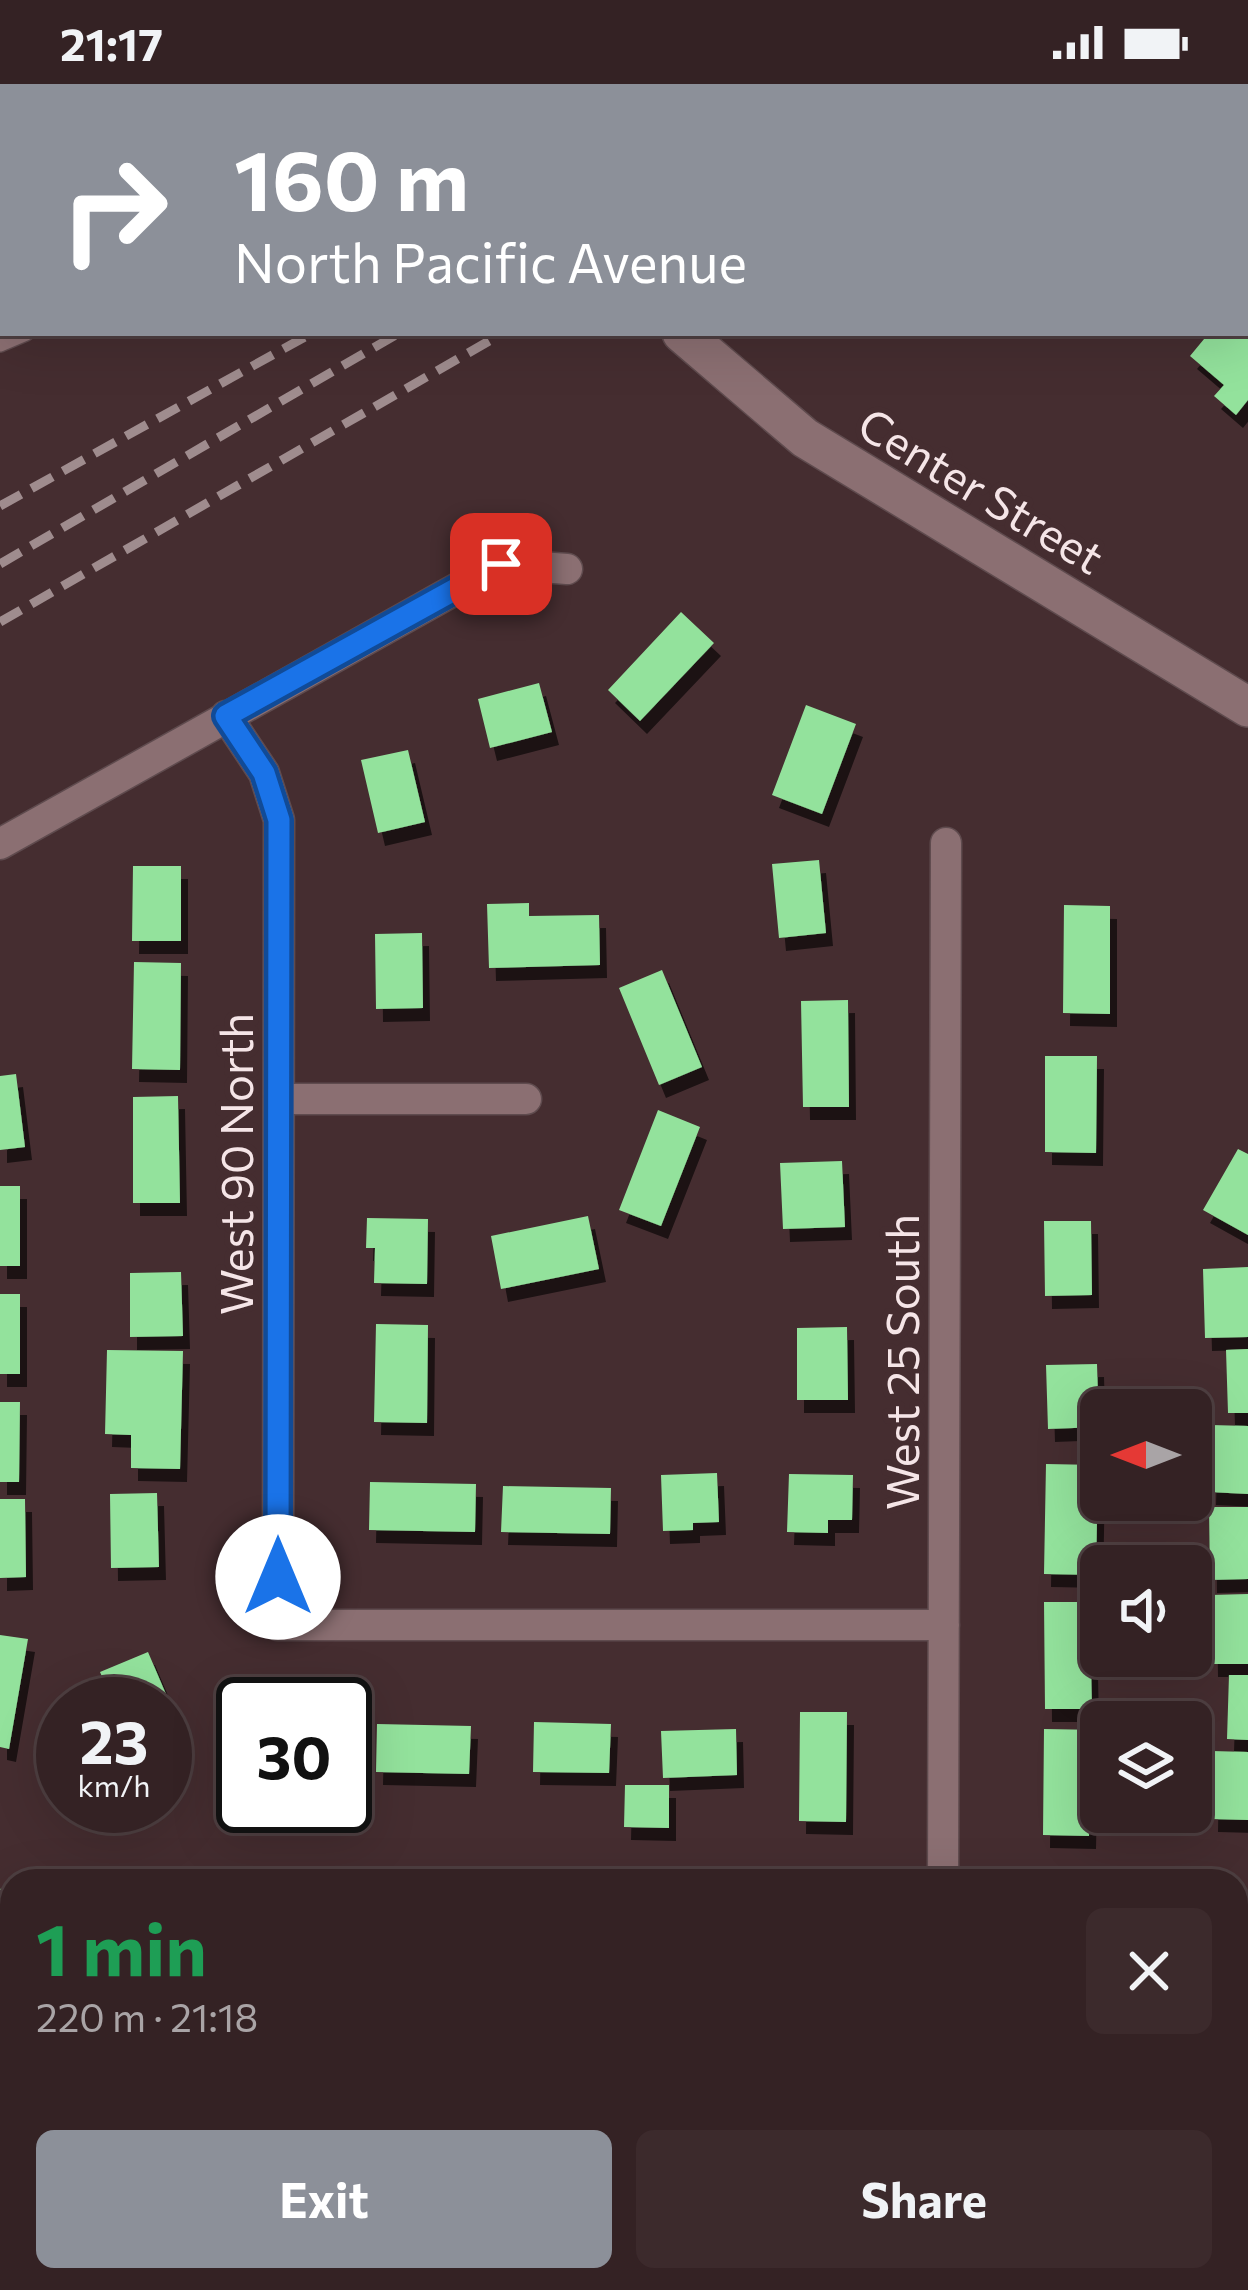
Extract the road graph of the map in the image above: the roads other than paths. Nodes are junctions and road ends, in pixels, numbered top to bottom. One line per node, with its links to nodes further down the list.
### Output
1 (685, 336): 3 (street, Center Street)
2 (567, 569): 4 (street)
3 (1248, 707)
4 (226, 716): 6 (street); 7 (street, West 90 North)
5 (946, 843): 9 (street, West 25 South)
6 (0, 844)
7 (279, 1100): 8 (street); 9 (street, West 90 North)
8 (526, 1100)
9 (944, 1625): 10 (street, West 25 South)
10 (943, 1869)

